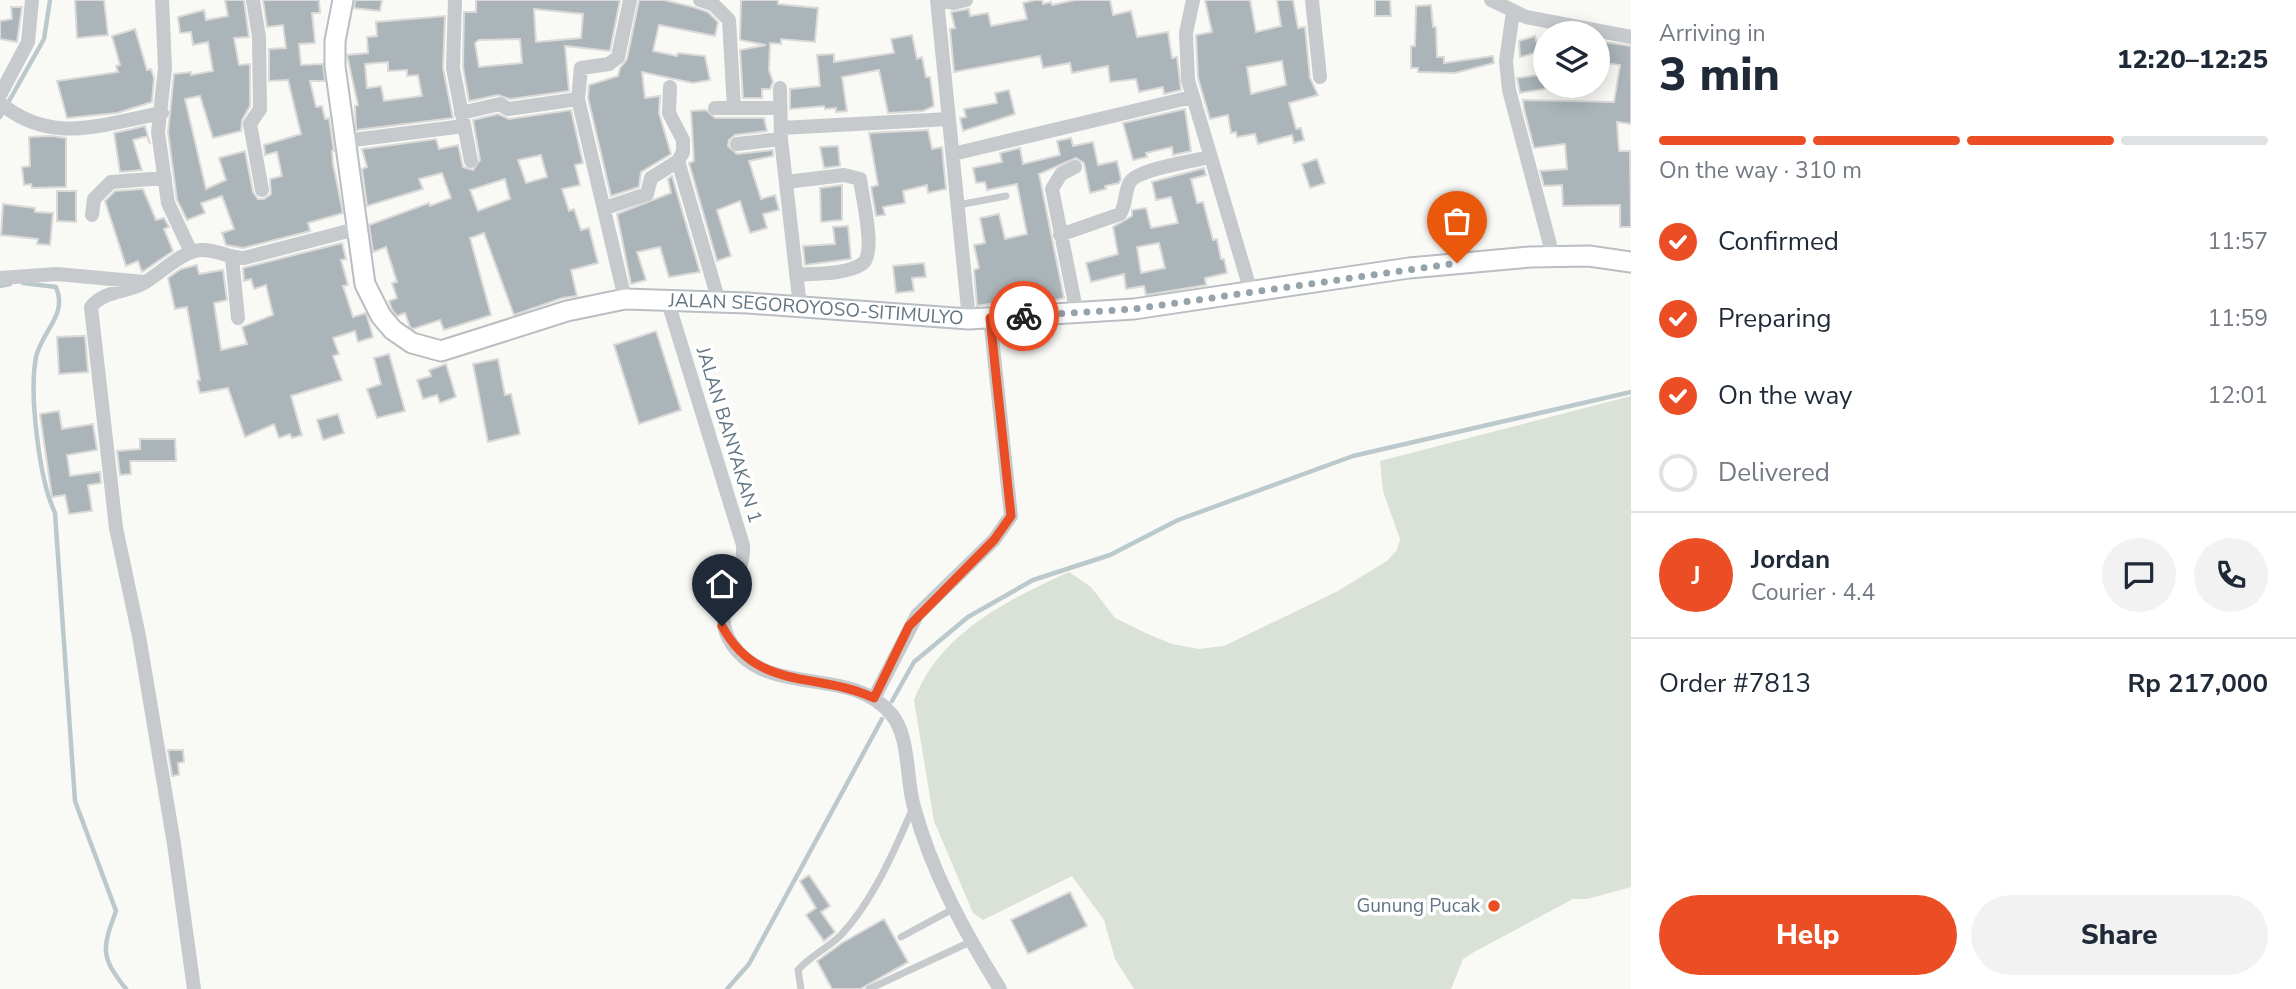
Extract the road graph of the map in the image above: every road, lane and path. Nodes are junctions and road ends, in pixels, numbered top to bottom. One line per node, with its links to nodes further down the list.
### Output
1 (33, 0): 20 (street)
2 (162, 0): 24 (street)
3 (253, 0): 37 (street)
4 (343, 0): 28 (main road, JALAN SEGOROYOSO-SITIMULYO)
5 (455, 0): 25 (street)
6 (630, 0): 19 (street)
7 (700, 0): 22 (street)
8 (938, 0): 9 (street); 26 (street)
9 (966, 0)
10 (1193, 0): 18 (street)
11 (1312, 0): 15 (street)
12 (1491, 0): 13 (street)
13 (1513, 12): 14 (street); 45 (street)
14 (1631, 37)
15 (1321, 77)
16 (670, 87): 33 (street)
17 (780, 88): 23 (street)
18 (1192, 97): 30 (street); 31 (street)
19 (578, 99): 25 (street); 40 (street)
20 (4, 104): 24 (street)
21 (715, 108): 22 (street)
22 (734, 108): 23 (street)
23 (780, 108): 27 (street)
24 (162, 113): 35 (street)
25 (463, 119): 28 (street); 32 (street)
26 (949, 119): 27 (street); 30 (street)
27 (781, 133): 29 (street); 36 (street)
28 (345, 141): 42 (main road, JALAN SEGOROYOSO-SITIMULYO)
29 (737, 144)
30 (953, 154): 39 (street)
31 (1210, 157): 43 (street); 51 (street)
32 (471, 161)
33 (678, 161): 40 (street); 54 (street)
34 (1075, 167): 43 (street)
35 (164, 178): 41 (street); 44 (street)
36 (786, 182): 48 (street); 48 (street)
37 (262, 190)
38 (1006, 196): 39 (lane)
39 (958, 206): 59 (street)
40 (606, 208): 52 (street)
41 (92, 215)
42 (356, 229): 46 (street); 52 (main road, JALAN SEGOROYOSO-SITIMULYO)
43 (1060, 235): 56 (street)
44 (191, 252): 46 (street); 50 (street)
45 (1553, 256): 47 (main road, JALAN SEGOROYOSO-SITIMULYO); 51 (main road, JALAN SEGOROYOSO-SITIMULYO)
46 (232, 258): 57 (street)
47 (1631, 262)
48 (796, 275): 55 (street)
49 (0, 278): 50 (street)
50 (145, 282): 65 (street)
51 (1251, 292): 56 (main road, JALAN SEGOROYOSO-SITIMULYO)
52 (625, 299): 53 (main road, JALAN SEGOROYOSO-SITIMULYO)
53 (667, 299): 54 (main road, JALAN SEGOROYOSO-SITIMULYO); 60 (street, JALAN BANYAKAN 1)
54 (719, 302): 55 (main road, JALAN SEGOROYOSO-SITIMULYO)
55 (800, 307): 59 (main road, JALAN SEGOROYOSO-SITIMULYO)
56 (1077, 314): 58 (main road, JALAN SEGOROYOSO-SITIMULYO)
57 (237, 318)
58 (990, 318): 59 (main road, JALAN SEGOROYOSO-SITIMULYO); 60 (street)
59 (969, 319)
60 (874, 698): 61 (street, JALAN BANYAKAN 1)
61 (914, 807): 62 (street, JALAN BANYAKAN 1); 66 (lane)
62 (953, 909): 63 (lane); 64 (street, JALAN BANYAKAN 1)
63 (901, 937)
64 (970, 942): 67 (lane); 68 (street, JALAN BANYAKAN 1)
65 (194, 989)
66 (801, 989)
67 (869, 989)
68 (1000, 989)

